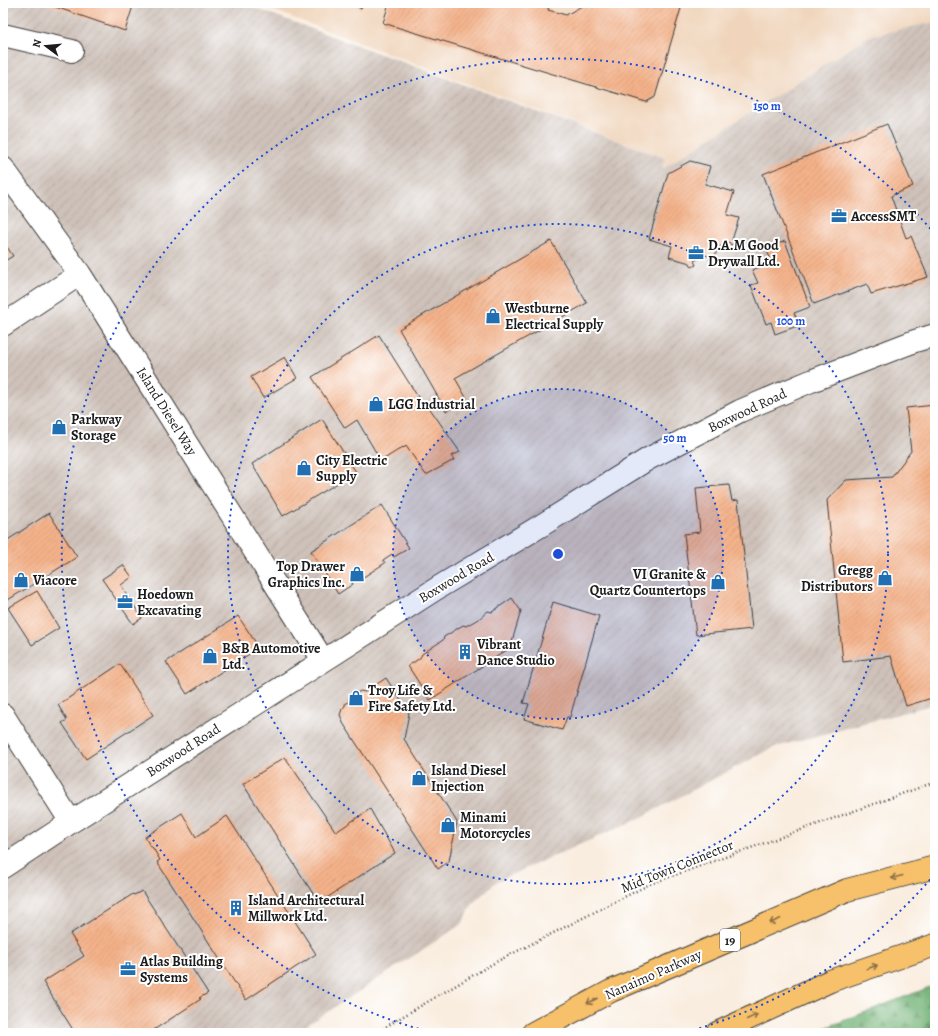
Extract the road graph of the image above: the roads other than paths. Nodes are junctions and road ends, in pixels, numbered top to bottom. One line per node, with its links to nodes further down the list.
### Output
1 (3, 35): 2 (street)
2 (72, 52)
3 (3, 168): 4 (street, Island Diesel Way)
4 (80, 274): 5 (street); 7 (street, Island Diesel Way)
5 (3, 324)
6 (935, 335): 7 (street, Boxwood Road)
7 (324, 660): 9 (street, Boxwood Road)
8 (3, 715): 9 (street)
9 (71, 822): 10 (street, Boxwood Road)
10 (3, 867)
11 (935, 867): 13 (highway, Nanaimo Parkway / 19, one-way to 13)
12 (935, 945): 14 (highway, one-way to 12)
13 (533, 1033)
14 (717, 1033)

